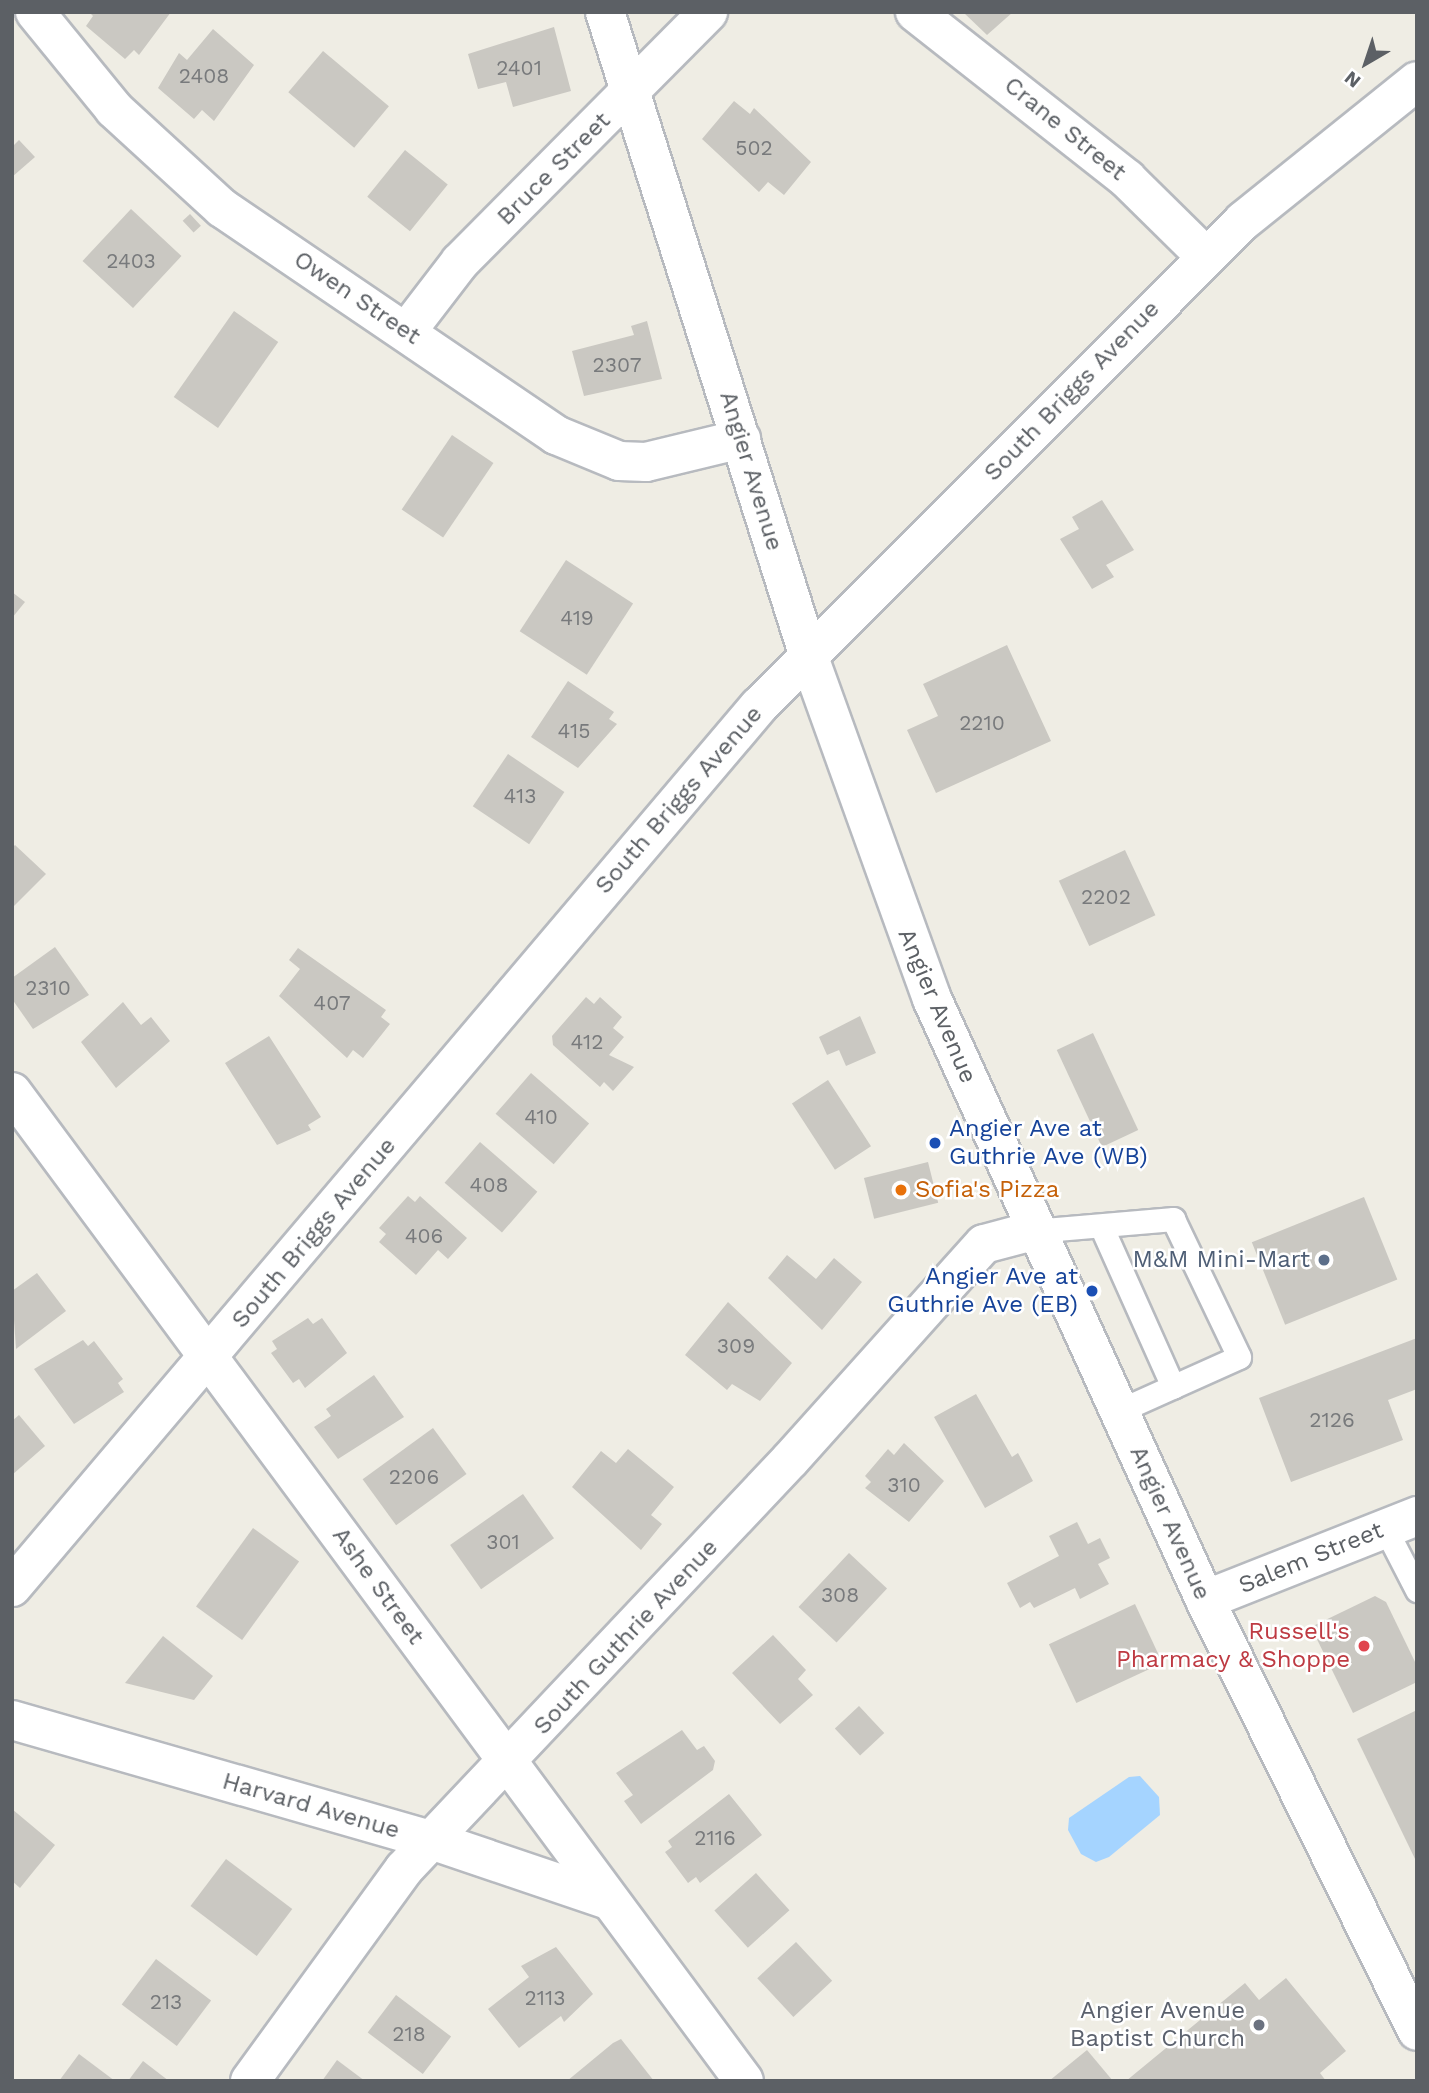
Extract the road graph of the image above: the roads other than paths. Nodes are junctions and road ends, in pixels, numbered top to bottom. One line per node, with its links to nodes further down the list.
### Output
1 (34, 12): 8 (street, Owen Street)
2 (605, 12): 6 (street, Angier Avenue)
3 (708, 12): 6 (street, Bruce Street)
4 (915, 12): 7 (street, Crane Street)
5 (1411, 92): 7 (street, South Briggs Avenue)
6 (631, 93): 8 (street, Bruce Street); 9 (street, Angier Avenue)
7 (1206, 257): 10 (street, South Briggs Avenue)
8 (407, 331): 9 (street, Owen Street)
9 (741, 439): 10 (street, Angier Avenue)
10 (810, 660): 13 (street, Angier Avenue); 14 (street, South Briggs Avenue)
11 (12, 1092): 14 (street, Ashe Street)
12 (1102, 1228): 13 (lane); 15 (lane); 15 (lane)
13 (1033, 1231): 16 (street, Angier Avenue); 22 (street, South Guthrie Avenue)
14 (211, 1356): 18 (street, South Briggs Avenue); 22 (street, Ashe Street)
15 (1173, 1387): 16 (lane)
16 (1119, 1411): 20 (street, Angier Avenue)
17 (1401, 1522): 19 (lane); 20 (street, Salem Street)
18 (12, 1587)
19 (1417, 1590)
20 (1205, 1600): 25 (street, Angier Avenue)
21 (12, 1720): 23 (street, Harvard Avenue)
22 (508, 1764): 23 (street, South Guthrie Avenue); 24 (street, Ashe Street)
23 (431, 1840): 24 (street, Harvard Avenue); 26 (street, South Guthrie Avenue)
24 (608, 1900): 27 (street, Ashe Street)
25 (1417, 2031)
26 (250, 2081)
27 (744, 2081)

